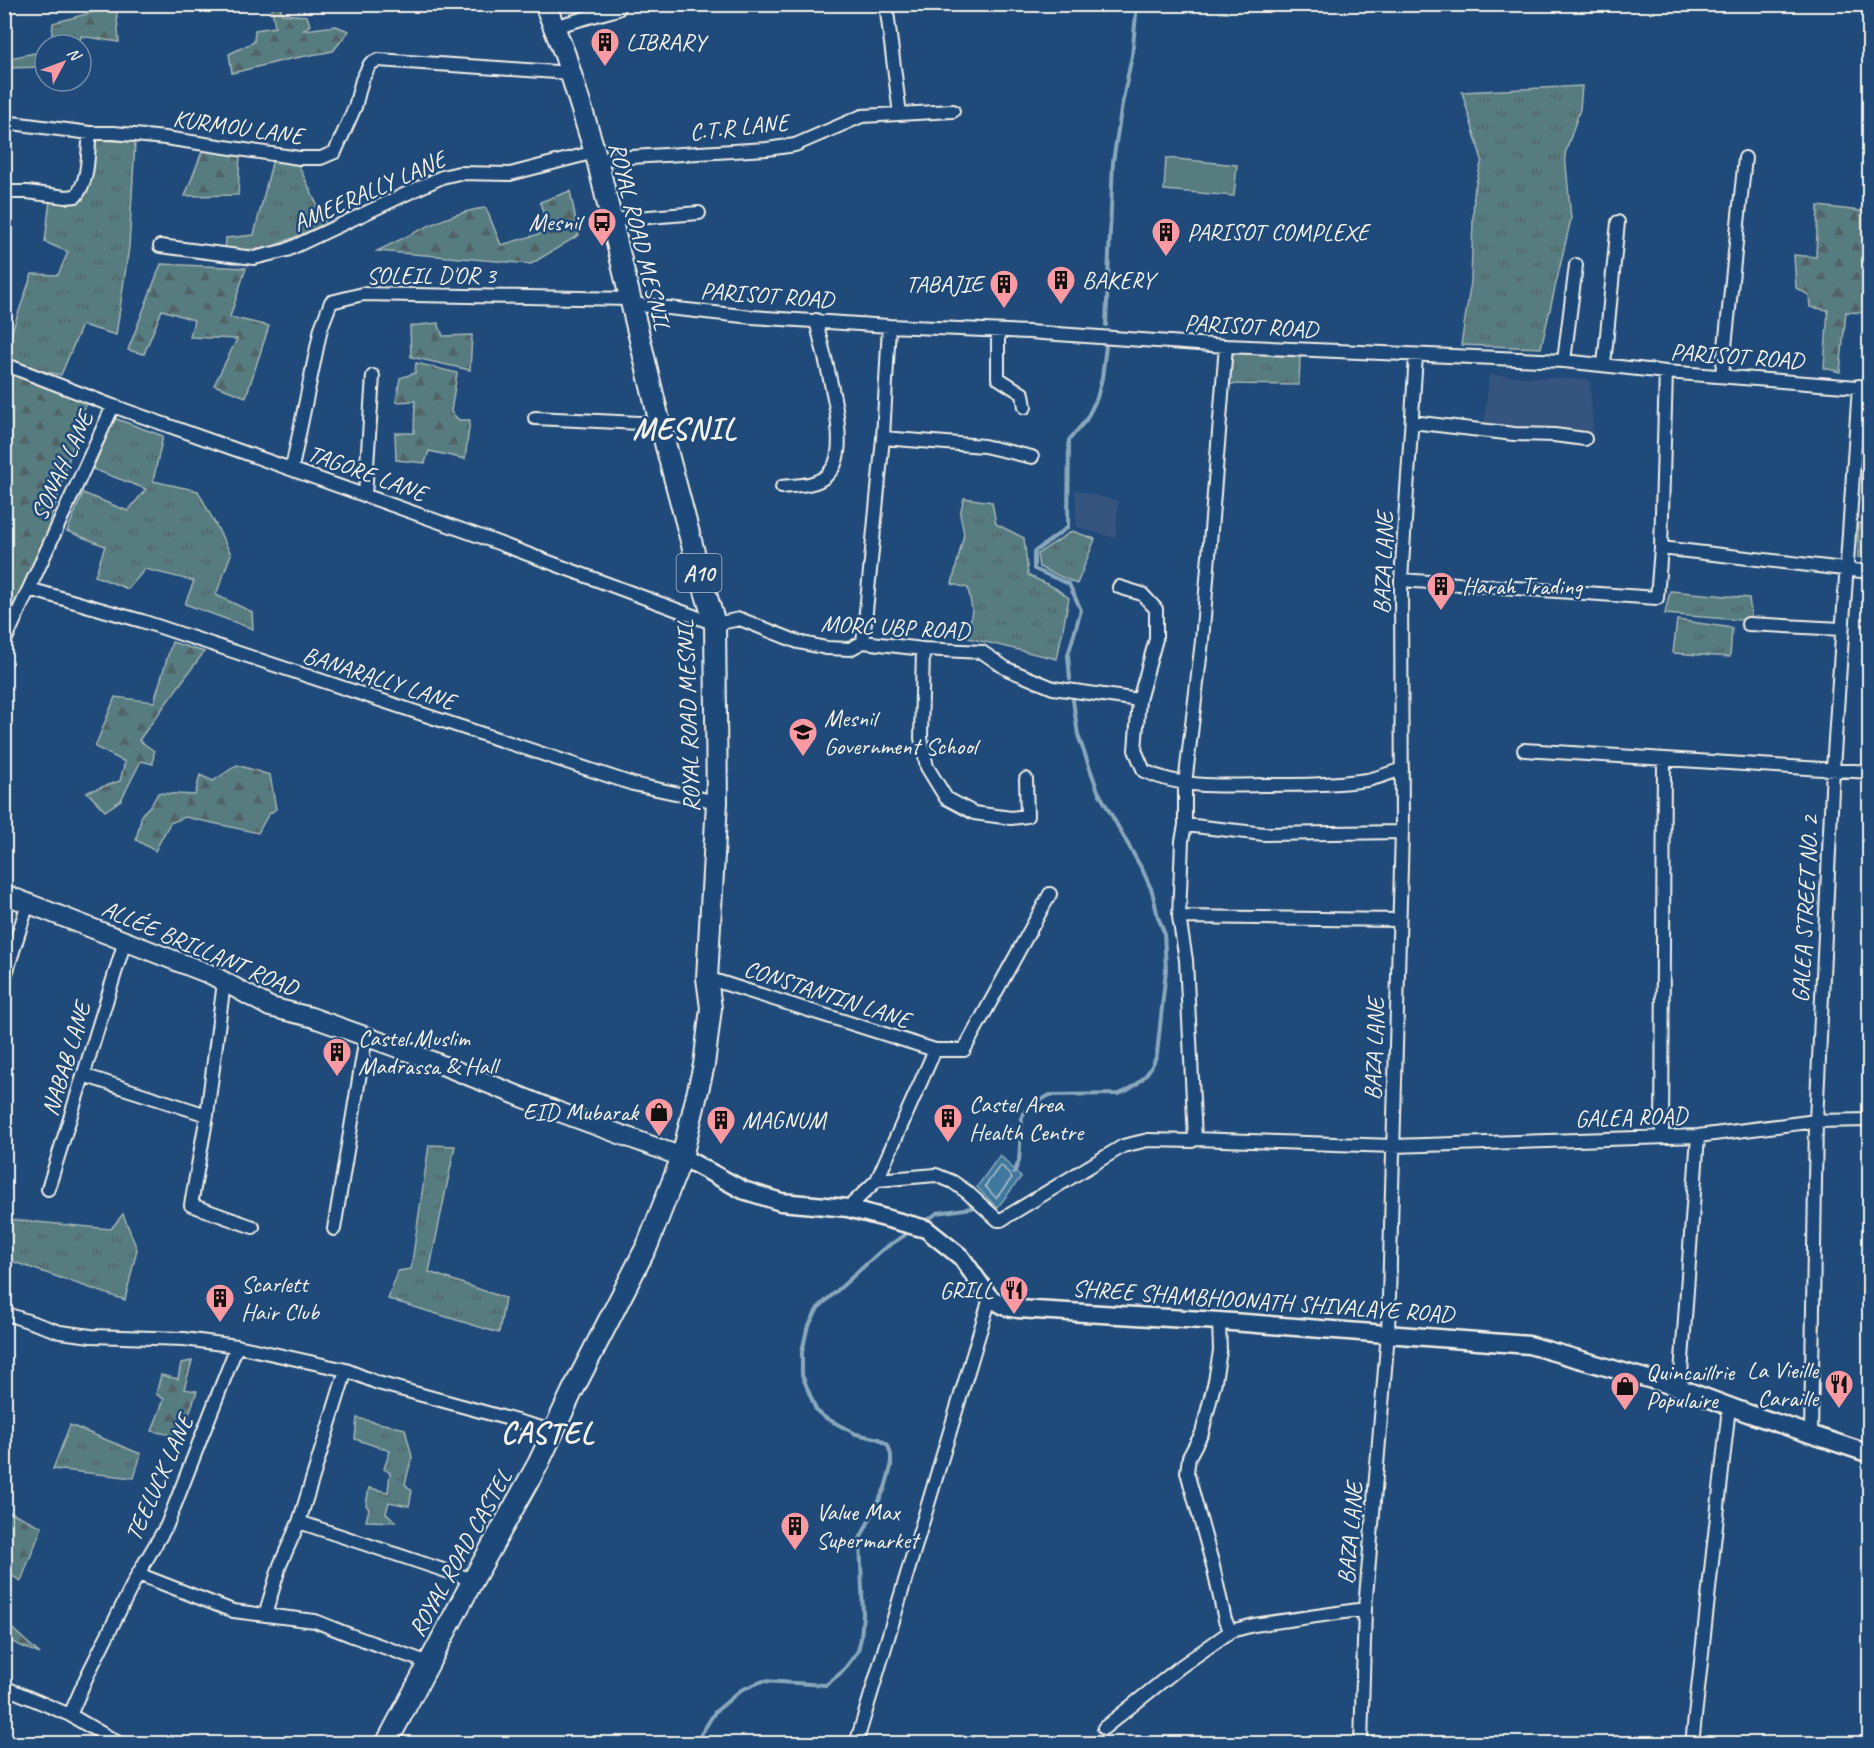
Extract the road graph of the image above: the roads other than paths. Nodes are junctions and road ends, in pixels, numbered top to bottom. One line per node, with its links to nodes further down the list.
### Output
1 (546, 4): 4 (main road, ROYAL ROAD MESNIL / A10)
2 (886, 4): 7 (street)
3 (618, 9): 4 (street)
4 (554, 27): 5 (main road, ROYAL ROAD MESNIL / A10)
5 (571, 73): 9 (street, KURMOU LANE); 10 (main road, ROYAL ROAD MESNIL / A10)
6 (953, 111): 7 (street, C.T.R LANE)
7 (900, 114): 10 (street, C.T.R LANE)
8 (4, 122): 9 (street, KURMOU LANE)
9 (90, 133): 12 (street)
10 (596, 155): 14 (main road, ROYAL ROAD MESNIL / A10); 16 (street, AMEERALLY LANE)
11 (1745, 158): 28 (street)
12 (4, 192)
13 (699, 213): 14 (street)
14 (611, 220): 18 (main road, ROYAL ROAD MESNIL / A10)
15 (1618, 222): 26 (street)
16 (160, 246)
17 (1576, 266): 24 (street)
18 (631, 302): 19 (street, PARISOT ROAD); 35 (main road, ROYAL ROAD MESNIL / A10); 39 (street, SOLEIL D'OR 3)
19 (816, 320): 20 (street, PARISOT ROAD); 40 (street)
20 (889, 326): 21 (street, PARISOT ROAD); 36 (street)
21 (998, 331): 22 (street, PARISOT ROAD); 32 (street)
22 (1226, 346): 23 (street, PARISOT ROAD); 61 (street)
23 (1416, 356): 24 (street, PARISOT ROAD); 34 (street, BAZA LANE)
24 (1564, 361): 26 (street, PARISOT ROAD)
25 (4, 364): 31 (street, TAGORE LANE)
26 (1604, 365): 27 (street, PARISOT ROAD)
27 (1666, 372): 28 (street, PARISOT ROAD); 42 (street)
28 (1722, 375): 30 (street, PARISOT ROAD)
29 (373, 376): 41 (street)
30 (1864, 387): 43 (street, GALEA STREET NO. 2)
31 (113, 406): 39 (street, TAGORE LANE); 47 (street, SONAH LANE)
32 (1025, 407)
33 (535, 418): 35 (street)
34 (1412, 422): 37 (street); 45 (street, BAZA LANE)
35 (660, 424): 48 (main road, ROYAL ROAD MESNIL / A10)
36 (883, 438): 38 (street); 51 (street)
37 (1585, 439)
38 (1032, 457)
39 (291, 468): 41 (street, TAGORE LANE)
40 (782, 487)
41 (365, 495): 48 (street, TAGORE LANE)
42 (1661, 548): 43 (street); 45 (street)
43 (1846, 569): 44 (street); 50 (street, GALEA STREET NO. 2)
44 (1869, 572)
45 (1401, 580): 57 (street, BAZA LANE)
46 (1119, 587): 54 (street)
47 (29, 589): 52 (street, SONAH LANE); 62 (street, BANARALLY LANE)
48 (715, 624): 51 (street, MORC UBP ROAD); 62 (main road, ROYAL ROAD MESNIL / A10)
49 (1748, 624): 50 (street)
50 (1841, 629): 58 (street, GALEA STREET NO. 2)
51 (863, 642): 53 (street, MORC UBP ROAD)
52 (4, 643)
53 (923, 649): 54 (street, MORC UBP ROAD); 60 (street)
54 (1139, 700): 61 (street)
55 (1524, 750): 56 (street)
56 (1664, 760): 58 (street); 81 (street)
57 (1402, 769): 61 (street); 64 (street, BAZA LANE)
58 (1833, 769): 59 (street); 79 (street, GALEA STREET NO. 2)
59 (1869, 772)
60 (1026, 779)
61 (1185, 784): 63 (street)
62 (717, 802): 71 (main road, ROYAL ROAD MESNIL / A10)
63 (1185, 825): 64 (street); 68 (street)
64 (1402, 832): 69 (street, BAZA LANE)
65 (4, 894): 67 (main road, ALLÉE BRILLANT ROAD)
66 (1050, 894): 75 (street, CONSTANTIN LANE)
67 (28, 903): 70 (main road, ALLÉE BRILLANT ROAD); 72 (street)
68 (1179, 917): 69 (street); 82 (street)
69 (1399, 920): 83 (street, BAZA LANE)
70 (125, 941): 73 (main road, ALLÉE BRILLANT ROAD); 76 (street, NABAB LANE)
71 (707, 978): 75 (street, CONSTANTIN LANE); 84 (main road, ROYAL ROAD MESNIL / A10)
72 (4, 980)
73 (224, 982): 74 (main road, ALLÉE BRILLANT ROAD); 77 (street)
74 (366, 1037): 84 (main road, ALLÉE BRILLANT ROAD); 89 (street)
75 (935, 1050): 85 (street)
76 (83, 1075): 77 (street); 86 (street, NABAB LANE)
77 (207, 1115): 88 (street)
78 (1869, 1120): 79 (street, GALEA ROAD)
79 (1816, 1121): 80 (street, GALEA ROAD); 99 (street, GALEA STREET NO. 2)
80 (1698, 1136): 81 (street, GALEA ROAD); 96 (street)
81 (1662, 1137): 83 (street, GALEA ROAD)
82 (1195, 1139): 83 (street, GALEA ROAD); 85 (street, GALEA ROAD)
83 (1393, 1146): 93 (street, BAZA LANE)
84 (682, 1157): 87 (street); 98 (main road, ROYAL ROAD CASTEL / A10)
85 (877, 1180): 87 (street)
86 (48, 1189)
87 (848, 1208): 90 (street)
88 (253, 1227)
89 (334, 1229)
90 (990, 1298): 92 (street, SHREE SHAMBHOONATH SHIVALAYE ROAD); 113 (street)
91 (4, 1313): 94 (street)
92 (1219, 1321): 93 (street, SHREE SHAMBHOONATH SHIVALAYE ROAD); 106 (street)
93 (1388, 1333): 96 (street, SHREE SHAMBHOONATH SHIVALAYE ROAD); 104 (street, BAZA LANE)
94 (237, 1346): 95 (street); 102 (street, TEELUCK LANE)
95 (346, 1370): 98 (street); 101 (street)
96 (1680, 1388): 97 (street, SHREE SHAMBHOONATH SHIVALAYE ROAD)
97 (1729, 1407): 99 (street, SHREE SHAMBHOONATH SHIVALAYE ROAD); 115 (street)
98 (553, 1431): 103 (main road, ROYAL ROAD CASTEL / A10)
99 (1811, 1434): 100 (street, SHREE SHAMBHOONATH SHIVALAYE ROAD)
100 (1869, 1454)
101 (299, 1522): 103 (street); 105 (street)
102 (138, 1574): 105 (street, TEELUCK LANE); 109 (street)
103 (473, 1580): 107 (main road, ROYAL ROAD CASTEL / A10)
104 (1365, 1609): 106 (street); 114 (street, BAZA LANE)
105 (265, 1615): 107 (street, TEELUCK LANE)
106 (1231, 1631): 110 (street)
107 (429, 1664): 112 (main road, ROYAL ROAD CASTEL / A10)
108 (4, 1687): 109 (street)
109 (70, 1715): 111 (street)
110 (1104, 1728)
111 (120, 1743)
112 (386, 1743)
113 (856, 1743)
114 (1361, 1743)
115 (1692, 1743)

